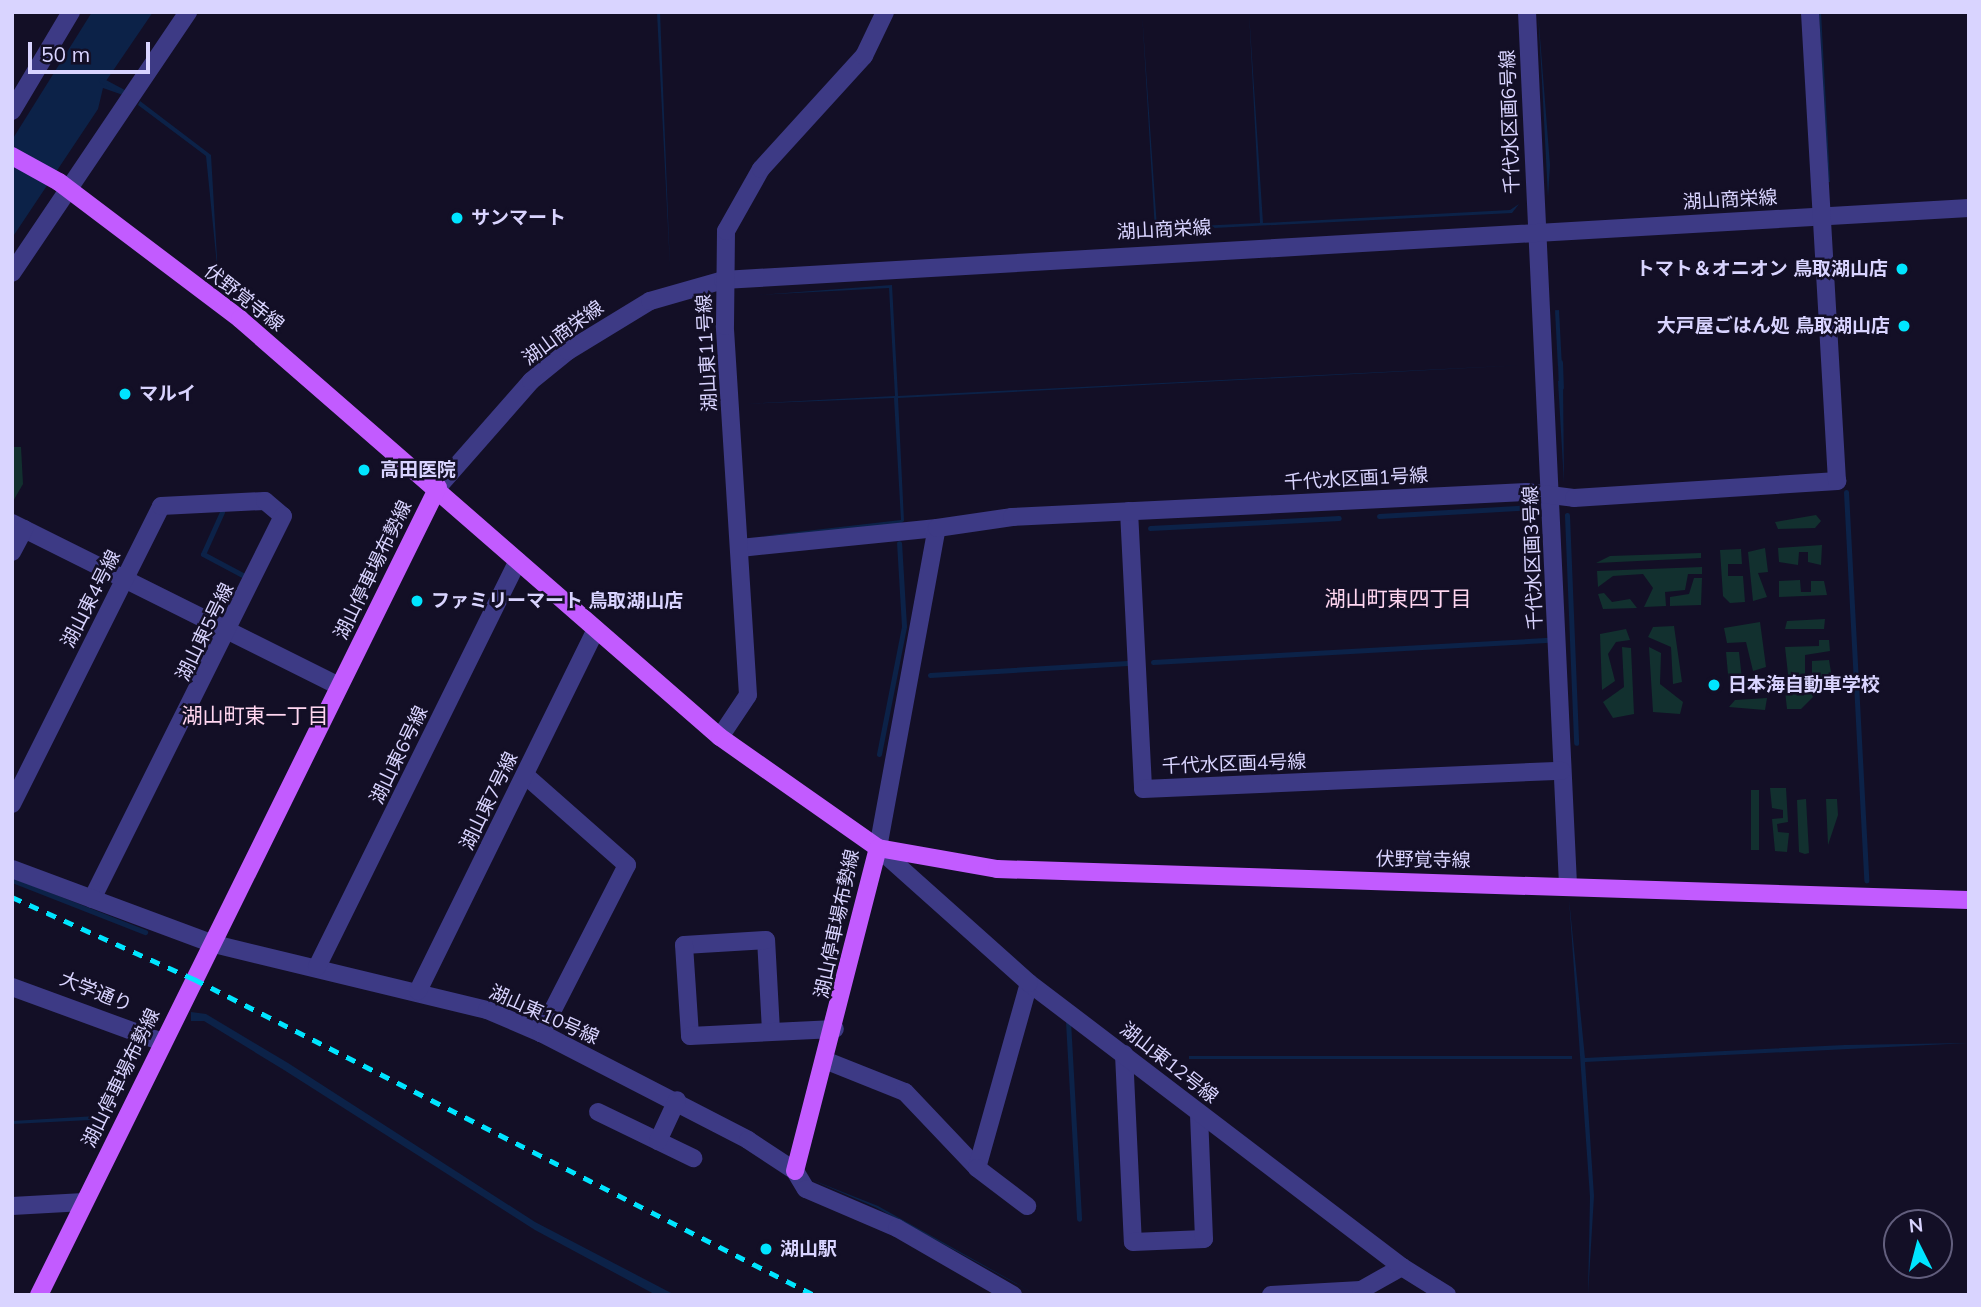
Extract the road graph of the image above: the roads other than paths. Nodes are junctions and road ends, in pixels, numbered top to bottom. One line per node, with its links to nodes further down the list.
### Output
1 (71, 12): 6 (street)
2 (188, 12): 8 (street)
3 (885, 12): 13 (street, 湖山東11号線)
4 (1527, 12): 11 (street, 千代水区画6号線)
5 (1810, 12): 10 (street)
6 (12, 111)
7 (12, 156): 8 (main road, 伏野覚寺線)
8 (64, 185): 12 (street); 14 (main road, 伏野覚寺線)
9 (1969, 208): 10 (street, 湖山商栄線)
10 (1822, 216): 11 (street, 湖山商栄線); 15 (street, 千代水区画1号線)
11 (1536, 230): 13 (street, 湖山商栄線); 15 (street, 千代水区画3号線)
12 (12, 273)
13 (723, 280): 14 (street, 湖山商栄線); 20 (street, 湖山東11号線)
14 (438, 487): 22 (main road, 湖山停車場布勢線); 26 (main road, 湖山停車場布勢線)
15 (1552, 495): 17 (street, 千代水区画1号線); 28 (street, 千代水区画3号線)
16 (265, 501): 23 (street, 湖山東4号線); 25 (street, 湖山東5号線)
17 (1129, 511): 19 (street, 千代水区画1号線); 28 (street, 千代水区画4号線)
18 (18, 526): 21 (street); 23 (street)
19 (937, 528): 20 (street, 千代水区画1号線); 31 (street)
20 (740, 548): 27 (street, 湖山東11号線)
21 (12, 552)
22 (518, 561): 24 (main road, 湖山停車場布勢線); 37 (street, 湖山東6号線)
23 (124, 580): 25 (street); 30 (street, 湖山東4号線)
24 (596, 629): 27 (main road, 湖山停車場布勢線); 29 (street, 湖山東7号線)
25 (229, 634): 26 (street); 34 (street, 湖山東5号線)
26 (339, 686): 36 (main road, 湖山停車場布勢線)
27 (720, 737): 31 (main road, 湖山停車場布勢線)
28 (1562, 771): 33 (street, 千代水区画3号線)
29 (525, 775): 40 (street, 湖山東7号線); 43 (street)
30 (12, 804)
31 (878, 848): 33 (main road, 伏野覚寺線); 38 (street, 湖山東12号線); 41 (main road, 湖山停車場布勢線)
32 (12, 869): 34 (street, 湖山東10号線)
33 (1567, 885): 35 (main road, 伏野覚寺線)
34 (92, 899): 36 (street, 湖山東10号線)
35 (1969, 900)
36 (214, 944): 37 (street, 湖山東10号線); 44 (main road, 湖山停車場布勢線)
37 (317, 967): 40 (street, 湖山東10号線)
38 (1029, 983): 45 (street, 湖山東12号線); 52 (street)
39 (12, 987): 44 (street, 大学通り)
40 (418, 991): 43 (street, 湖山東10号線)
41 (835, 1029): 42 (street); 46 (main road, 湖山停車場布勢線)
42 (771, 1031): 42 (street)
43 (541, 1033): 47 (street, 湖山東10号線)
44 (162, 1042): 54 (main road, 湖山停車場布勢線)
45 (1124, 1054): 49 (street, 湖山東12号線); 49 (street)
46 (827, 1062): 52 (street); 53 (main road, 湖山停車場布勢線)
47 (677, 1100): 50 (street); 53 (street, 湖山東10号線)
48 (598, 1112): 50 (street)
49 (1199, 1114): 57 (street, 湖山東12号線)
50 (658, 1141): 51 (street)
51 (693, 1158)
52 (977, 1168): 56 (street)
53 (794, 1171): 60 (street, 湖山東10号線)
54 (83, 1202): 55 (street); 59 (main road, 湖山停車場布勢線)
55 (12, 1206)
56 (1027, 1206)
57 (1402, 1267): 58 (street); 62 (street, 湖山東12号線)
58 (1361, 1292): 61 (street)
59 (39, 1295)
60 (1013, 1295)
61 (1271, 1295)
62 (1447, 1295)

